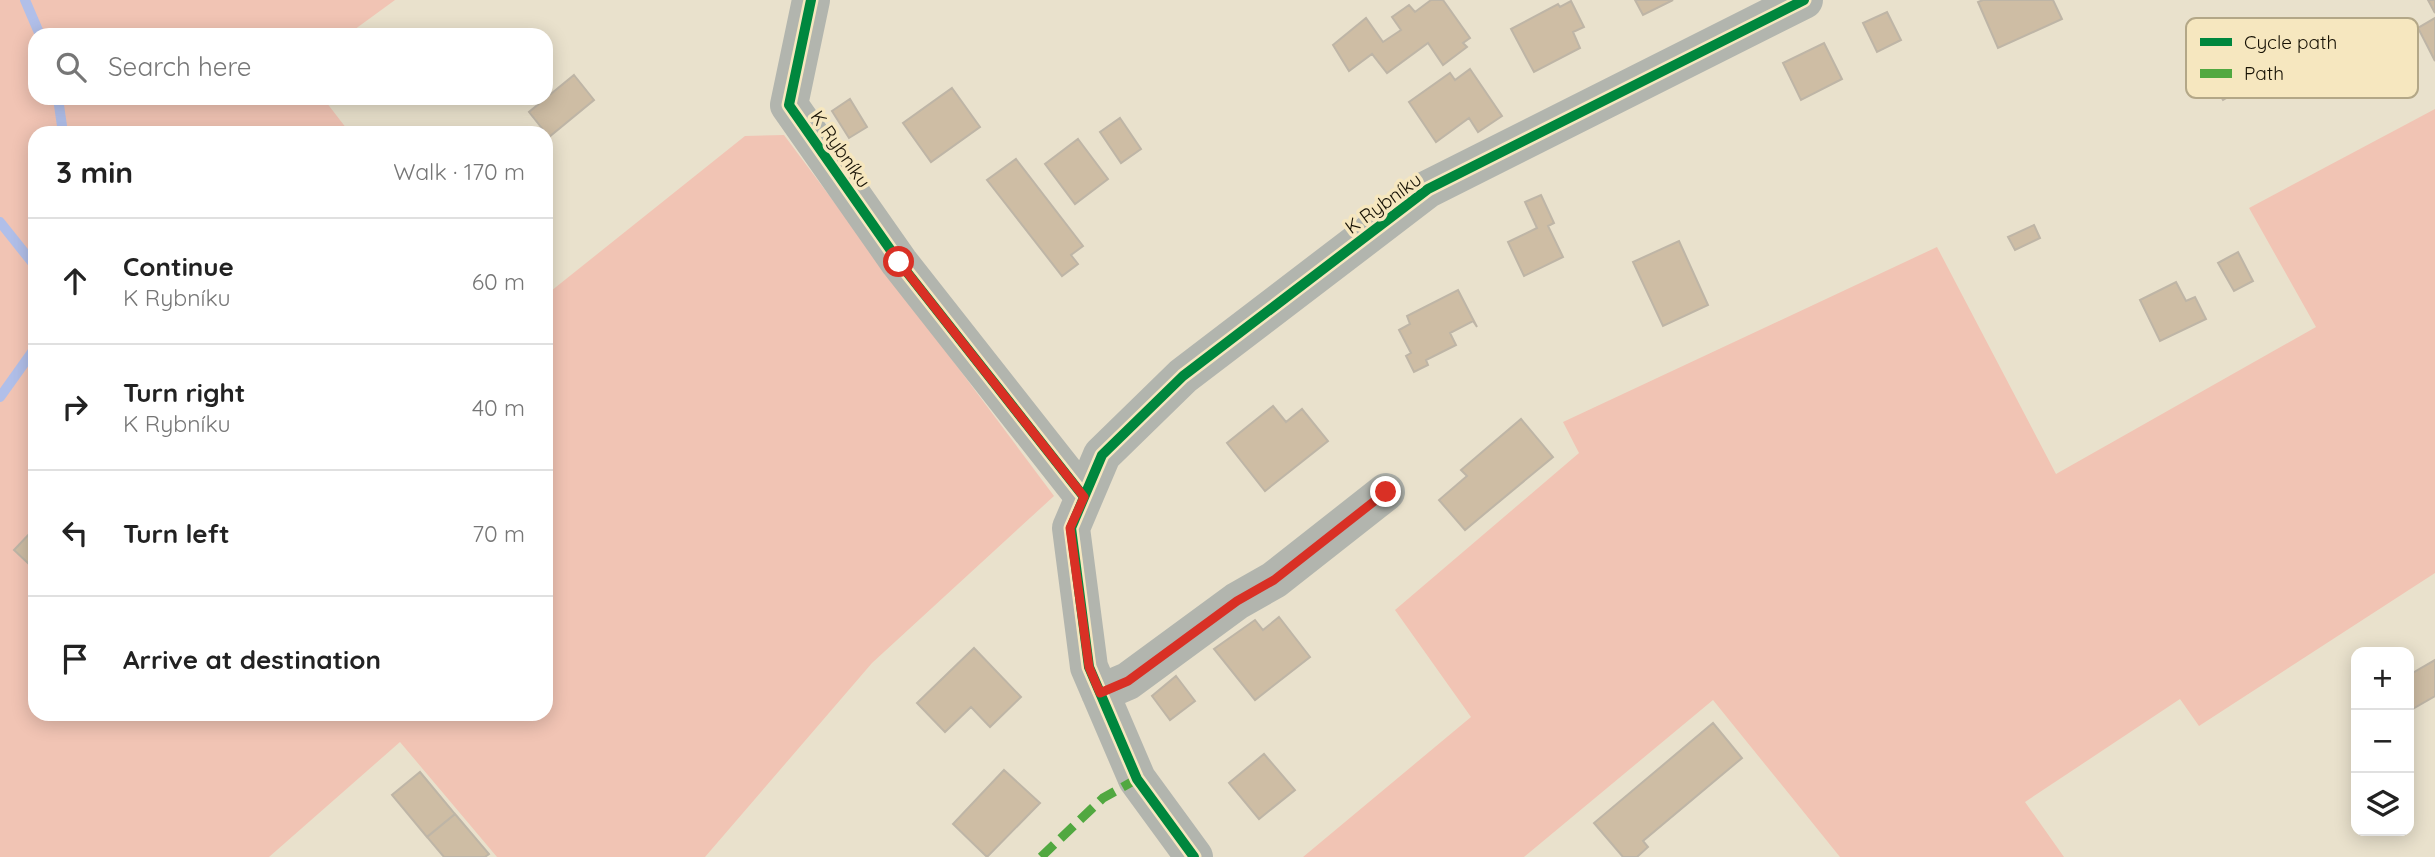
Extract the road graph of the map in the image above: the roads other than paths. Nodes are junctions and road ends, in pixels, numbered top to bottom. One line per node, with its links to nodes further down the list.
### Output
1 (811, 0): 4 (street, K Rybníku)
2 (1804, 0): 4 (street, K Rybníku)
3 (1386, 492): 5 (street)
4 (1084, 497): 5 (street, K Rybníku)
5 (1100, 693): 6 (street, K Rybníku)
6 (1194, 857)

